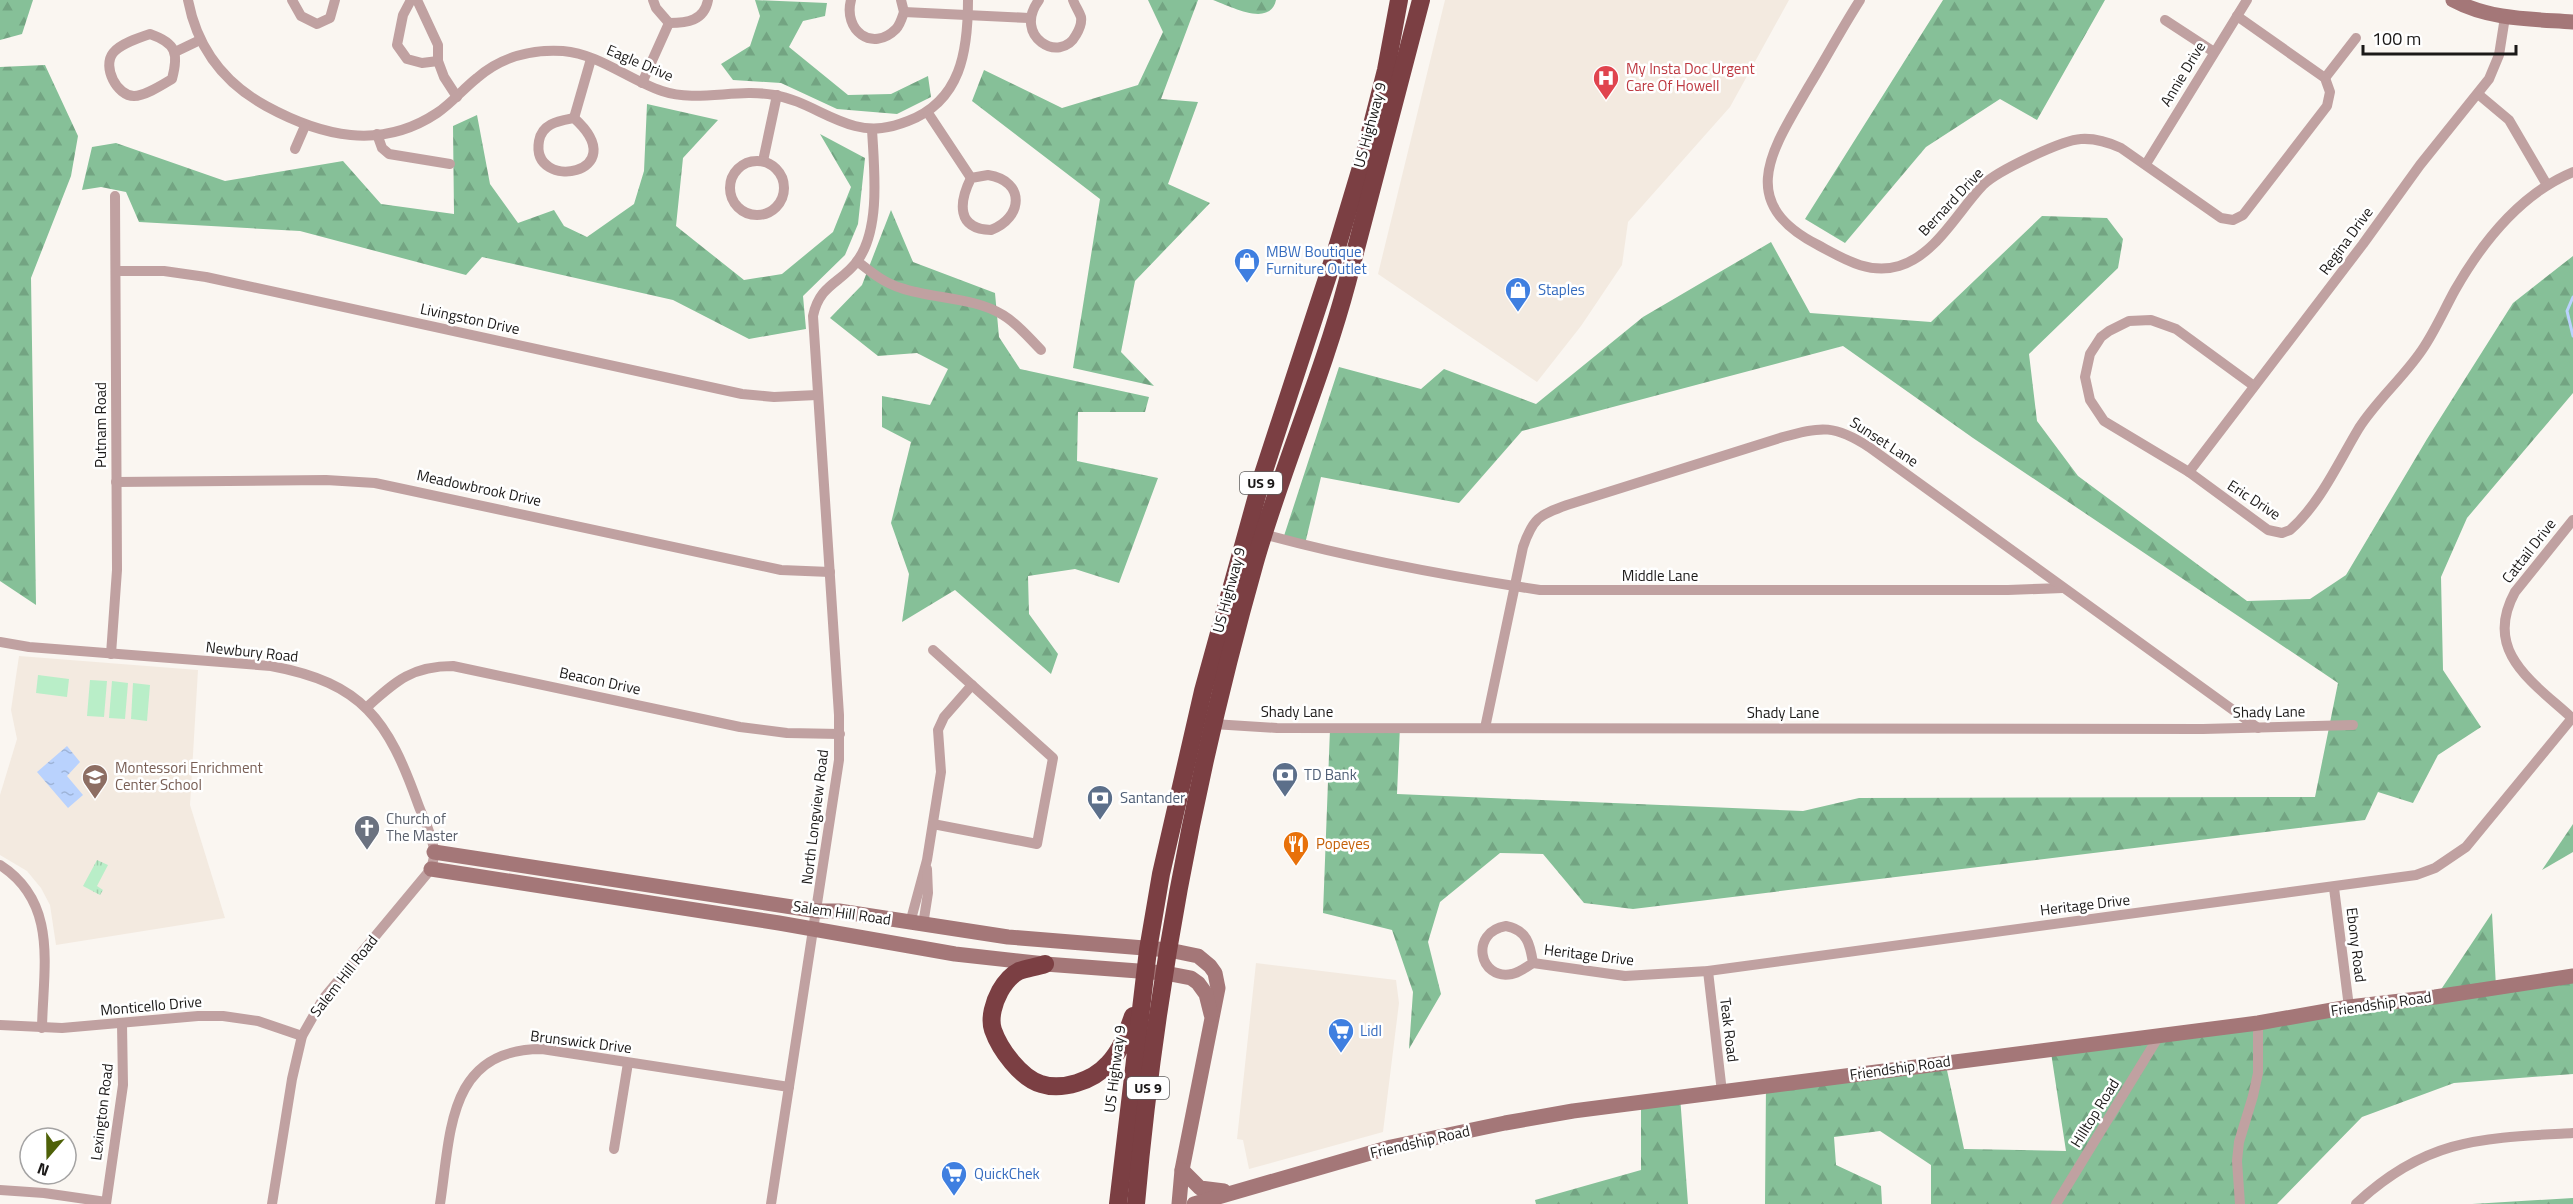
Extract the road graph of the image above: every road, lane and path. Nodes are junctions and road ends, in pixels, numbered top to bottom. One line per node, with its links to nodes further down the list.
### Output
1 (188, 0): 27 (street, Eagle Drive)
2 (292, 0): 3 (street)
3 (335, 0)
4 (411, 0): 31 (street)
5 (417, 0): 31 (street)
6 (653, 0): 25 (street)
7 (708, 0): 25 (street)
8 (851, 0): 18 (street)
9 (901, 0): 18 (street)
10 (968, 0): 19 (street, Eagle Drive)
11 (1039, 0): 22 (street)
12 (1073, 0): 22 (street)
13 (1399, 0): 82 (highway, US Highway 9 / US 9)
14 (1421, 0): 58 (highway, US Highway 9 / US 9)
15 (1860, 0): 45 (street, Bernard Drive)
16 (2247, 0): 20 (street, Annie Drive)
17 (2453, 0): 21 (street)
18 (904, 12): 19 (street)
19 (968, 15): 22 (street); 37 (street, Eagle Drive)
20 (2237, 16): 29 (street, Annie Drive); 32 (street)
21 (2505, 17): 24 (street); 34 (street, Regina Drive)
22 (1029, 18)
23 (2165, 20): 29 (street)
24 (2573, 22)
25 (669, 23): 33 (street)
26 (2356, 38): 32 (street)
27 (200, 40): 28 (street); 39 (street, Eagle Drive)
28 (175, 52): 28 (street)
29 (2214, 52): 45 (street, Annie Drive)
30 (591, 59): 33 (street, Eagle Drive); 36 (street, Eagle Drive); 38 (street)
31 (438, 61): 36 (street)
32 (2325, 78): 45 (street, Bernard Drive)
33 (642, 83): 35 (street, Eagle Drive)
34 (2478, 94): 48 (street); 53 (street, Regina Drive)
35 (777, 95): 40 (street, Eagle Drive); 43 (street)
36 (457, 97): 41 (street, Eagle Drive)
37 (928, 113): 40 (street, Eagle Drive); 47 (street)
38 (574, 118): 38 (street)
39 (305, 126): 41 (street, Eagle Drive); 42 (street)
40 (872, 129): 50 (street)
41 (377, 134): 44 (street)
42 (295, 149)
43 (763, 161): 43 (street)
44 (450, 164)
45 (2146, 164)
46 (2573, 172): 48 (street, Eric Drive)
47 (971, 178): 47 (street)
48 (2547, 185): 55 (street, Eric Drive)
49 (115, 196): 51 (street, Putnam Road)
50 (857, 261): 52 (street); 54 (street, North Longview Road)
51 (116, 271): 54 (street, Livingston Drive); 56 (street, Putnam Road)
52 (1041, 350)
53 (2254, 386): 55 (street, Regina Drive); 55 (street, Eric Drive)
54 (817, 395): 59 (street, North Longview Road)
55 (2189, 472)
56 (116, 482): 59 (street, Meadowbrook Drive); 64 (street, Putnam Road)
57 (2573, 520): 67 (street, Cattail Drive)
58 (1263, 534): 60 (street, Middle Lane); 68 (highway, US Highway 9 / US 9)
59 (830, 572): 72 (street, North Longview Road)
60 (1515, 586): 61 (street, Middle Lane); 61 (street, Sunset Lane); 70 (street, Sunset Lane)
61 (2063, 588): 71 (street, Sunset Lane)
62 (0, 642): 64 (street, Newbury Road)
63 (933, 650): 65 (street)
64 (111, 654): 66 (street, Newbury Road)
65 (972, 685): 73 (street); 73 (street)
66 (367, 707): 72 (street, Beacon Drive); 74 (street, Newbury Road)
67 (2573, 717): 77 (street, Heritage Drive)
68 (1213, 724): 70 (street, Shady Lane); 83 (highway, US Highway 9 / US 9)
69 (2353, 725): 71 (street, Shady Lane)
70 (1485, 728): 71 (street, Shady Lane)
71 (2258, 728)
72 (840, 734): 78 (street, North Longview Road)
73 (933, 824): 79 (street)
74 (434, 852): 76 (street, Salem Hill Road); 78 (street, Salem Hill Road)
75 (0, 865): 95 (street)
76 (431, 869): 80 (street, Salem Hill Road); 96 (street, Salem Hill Road)
77 (2334, 888): 86 (street, Heritage Drive); 90 (street, Ebony Road)
78 (818, 911): 79 (street, Salem Hill Road); 80 (street, North Longview Road)
79 (916, 924): 81 (street); 82 (street, Salem Hill Road)
80 (815, 930): 81 (street, Salem Hill Road); 99 (street, North Longview Road)
81 (925, 949): 85 (street, Salem Hill Road)
82 (1148, 950): 83 (street, Salem Hill Road); 89 (highway, US Highway 9 / US 9)
83 (1169, 950): 87 (highway, US Highway 9 / US 9); 91 (street, Salem Hill Road)
84 (1533, 963): 84 (street, Heritage Drive); 86 (street, Heritage Drive)
85 (1046, 964): 89 (street, Salem Hill Road); 89 (highway)
86 (1708, 971): 100 (street, Teak Road)
87 (1165, 973): 89 (street, Salem Hill Road); 91 (street, Salem Hill Road); 111 (highway, US Highway 9 / US 9)
88 (2573, 976): 90 (street, Friendship Road)
89 (1143, 979): 110 (highway, US Highway 9 / US 9)
90 (2349, 1007): 92 (street, Friendship Road)
91 (1212, 1020): 103 (street, Salem Hill Road)
92 (2258, 1023): 97 (street, Friendship Road); 115 (street)
93 (122, 1024): 95 (street, Monticello Drive); 96 (street, Monticello Drive); 106 (street, Lexington Road)
94 (0, 1025): 95 (street, Monticello Drive)
95 (42, 1028)
96 (302, 1036): 107 (street, Salem Hill Road)
97 (2159, 1036): 100 (street, Friendship Road); 114 (street, Hilltop Road)
98 (628, 1063): 99 (street, Brunswick Drive); 102 (street); 108 (street, Brunswick Drive)
99 (789, 1087): 109 (street, North Longview Road)
100 (1722, 1092): 105 (street, Friendship Road)
101 (2573, 1133): 116 (street)
102 (614, 1149)
103 (1182, 1170): 105 (street, Friendship Road); 112 (street, Salem Hill Road)
104 (0, 1190): 106 (street)
105 (1233, 1192): 113 (street, Friendship Road)
106 (106, 1203)
107 (272, 1204)
108 (440, 1204)
109 (771, 1204)
110 (1118, 1204)
111 (1136, 1204)
112 (1179, 1204)
113 (1194, 1204)
114 (2056, 1204)
115 (2240, 1204)
116 (2356, 1204)

